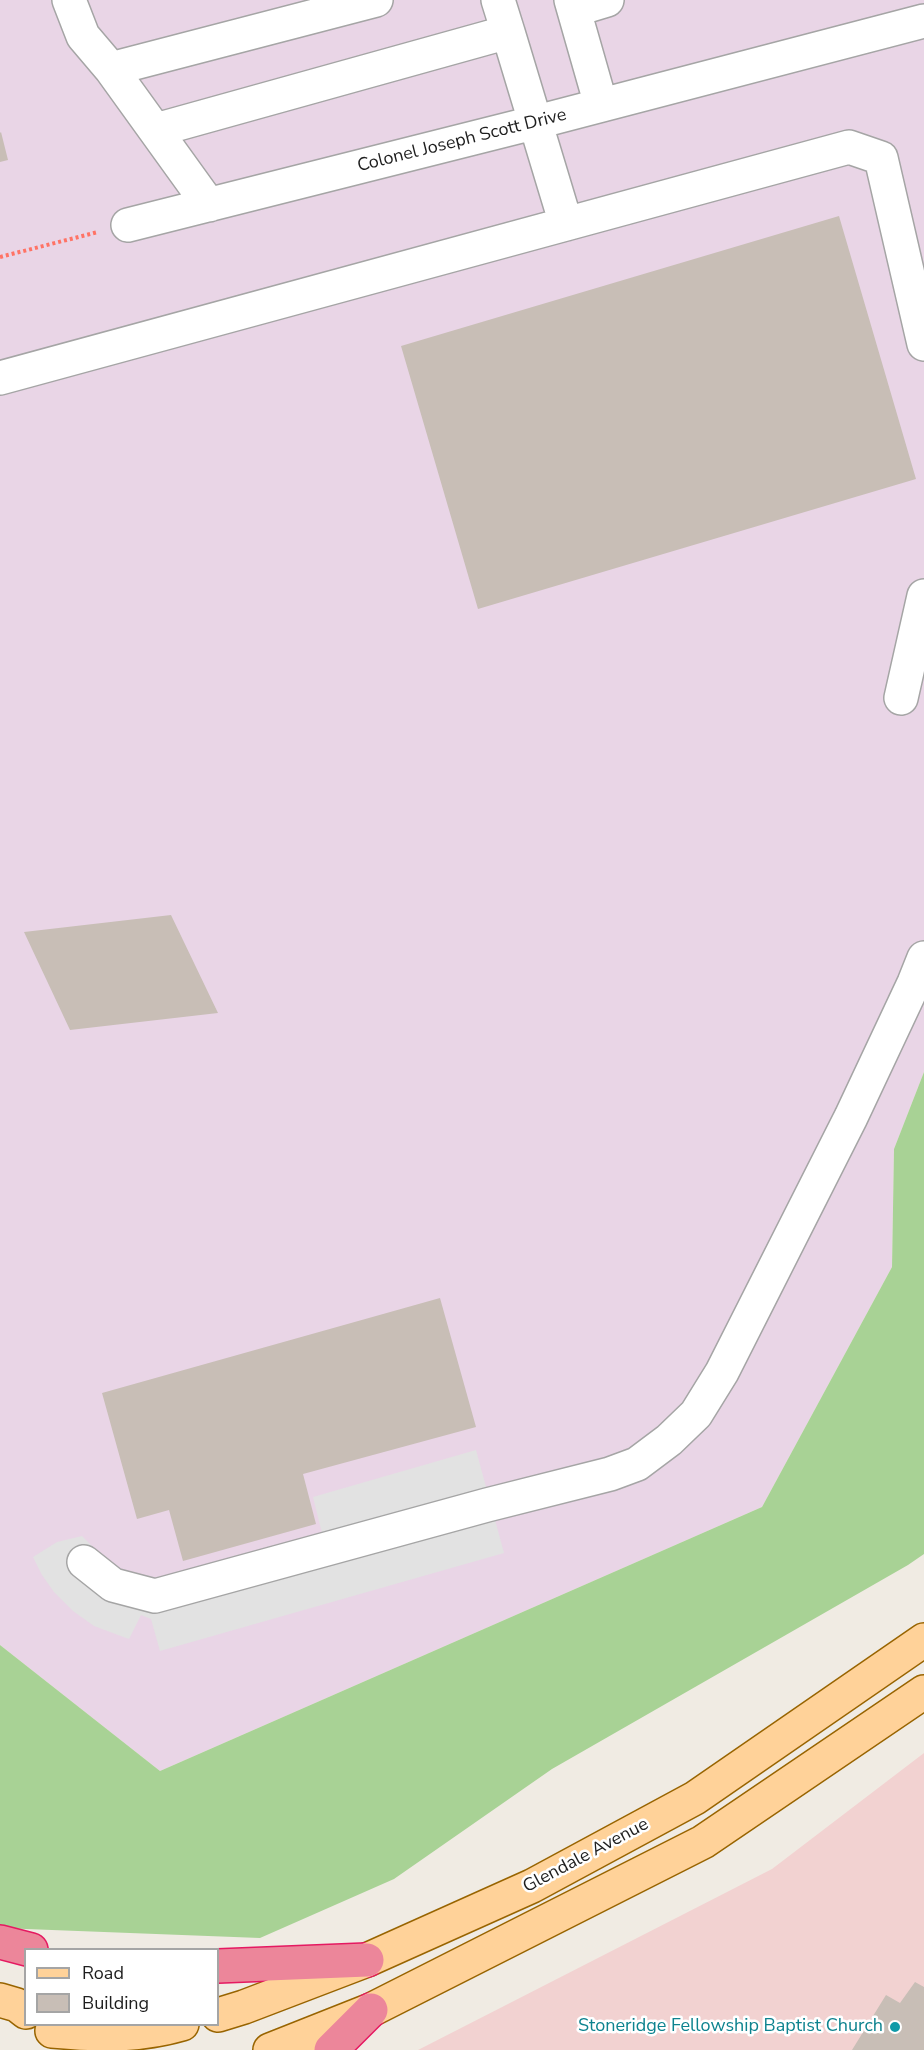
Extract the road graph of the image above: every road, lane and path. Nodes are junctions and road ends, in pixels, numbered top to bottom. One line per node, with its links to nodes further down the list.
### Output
1 (69, 0): 8 (street)
2 (376, 0): 8 (street)
3 (498, 0): 7 (street)
4 (607, 0): 5 (street)
5 (573, 5): 9 (street)
6 (924, 21): 9 (street, Colonel Joseph Scott Drive)
7 (508, 32): 10 (street); 11 (street)
8 (111, 69): 11 (street)
9 (601, 105): 10 (street, Colonel Joseph Scott Drive)
10 (537, 122): 12 (street, Colonel Joseph Scott Drive); 13 (street)
11 (156, 130): 12 (street)
12 (209, 205): 14 (street, Colonel Joseph Scott Drive)
13 (566, 224): 16 (street); 17 (street)
14 (128, 225): 15 (path)
15 (0, 257)
16 (924, 344)
17 (0, 378)
18 (924, 596): 19 (street)
19 (901, 698)
20 (924, 958): 21 (street)
21 (84, 1562)
22 (924, 1640): 26 (main road, Glendale Avenue)
23 (924, 1692): 30 (main road)
24 (0, 1942): 25 (highway)
25 (24, 1948)
26 (367, 1960): 27 (highway); 31 (main road, Glendale Avenue)
27 (219, 1966)
28 (0, 2000): 29 (main road)
29 (24, 2010)
30 (371, 2010): 34 (main road); 35 (highway)
31 (219, 2015)
32 (177, 2026): 33 (main road)
33 (53, 2035)
34 (270, 2050)
35 (331, 2050)

